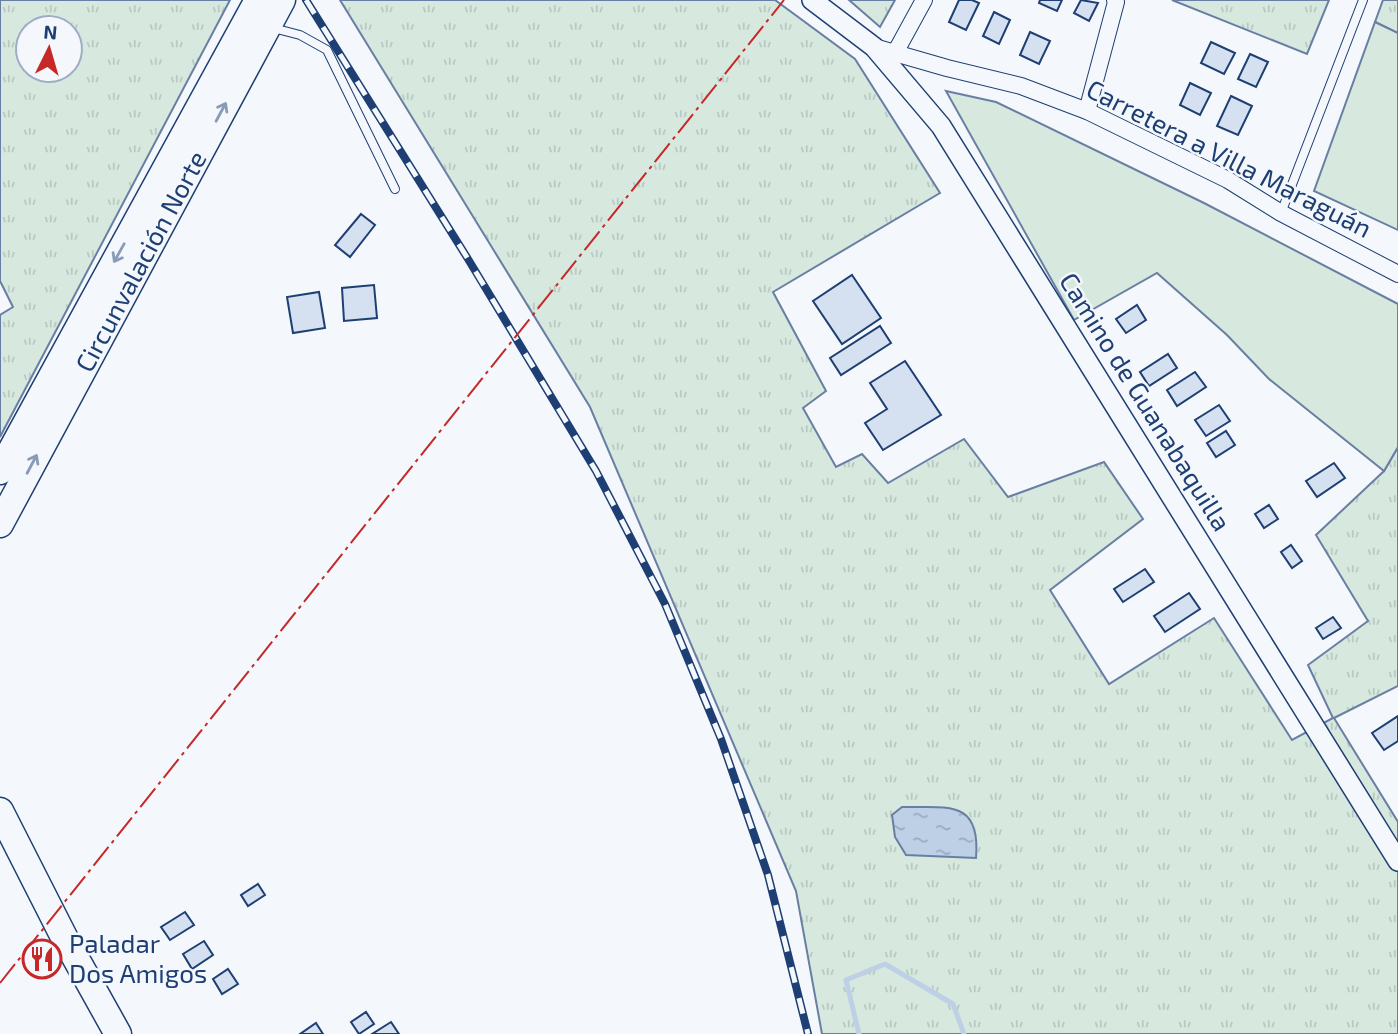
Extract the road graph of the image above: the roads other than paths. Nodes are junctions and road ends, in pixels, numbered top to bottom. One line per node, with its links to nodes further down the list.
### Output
1 (258, 0): 14 (highway, Circunvalación Norte, one-way to 14)
2 (282, 0): 7 (highway, Circunvalación Norte)
3 (812, 0): 8 (street, Camino de Guanabaquilla)
4 (924, 0): 9 (street)
5 (1115, 0): 10 (street)
6 (1363, 0): 12 (lane)
7 (267, 27): 11 (lane); 15 (highway, Circunvalación Norte, one-way to 7)
8 (874, 47): 9 (street, Carretera a Villa Maraguán); 17 (street, Camino de Guanabaquilla)
9 (895, 53): 10 (street, Carretera a Villa Maraguán)
10 (1087, 111): 12 (street, Carretera a Villa Maraguán)
11 (395, 189)
12 (1281, 214): 13 (street, Carretera a Villa Maraguán)
13 (1398, 274)
14 (0, 471)
15 (0, 524)
16 (3, 820): 18 (highway)
17 (1398, 861)
18 (118, 1034)

